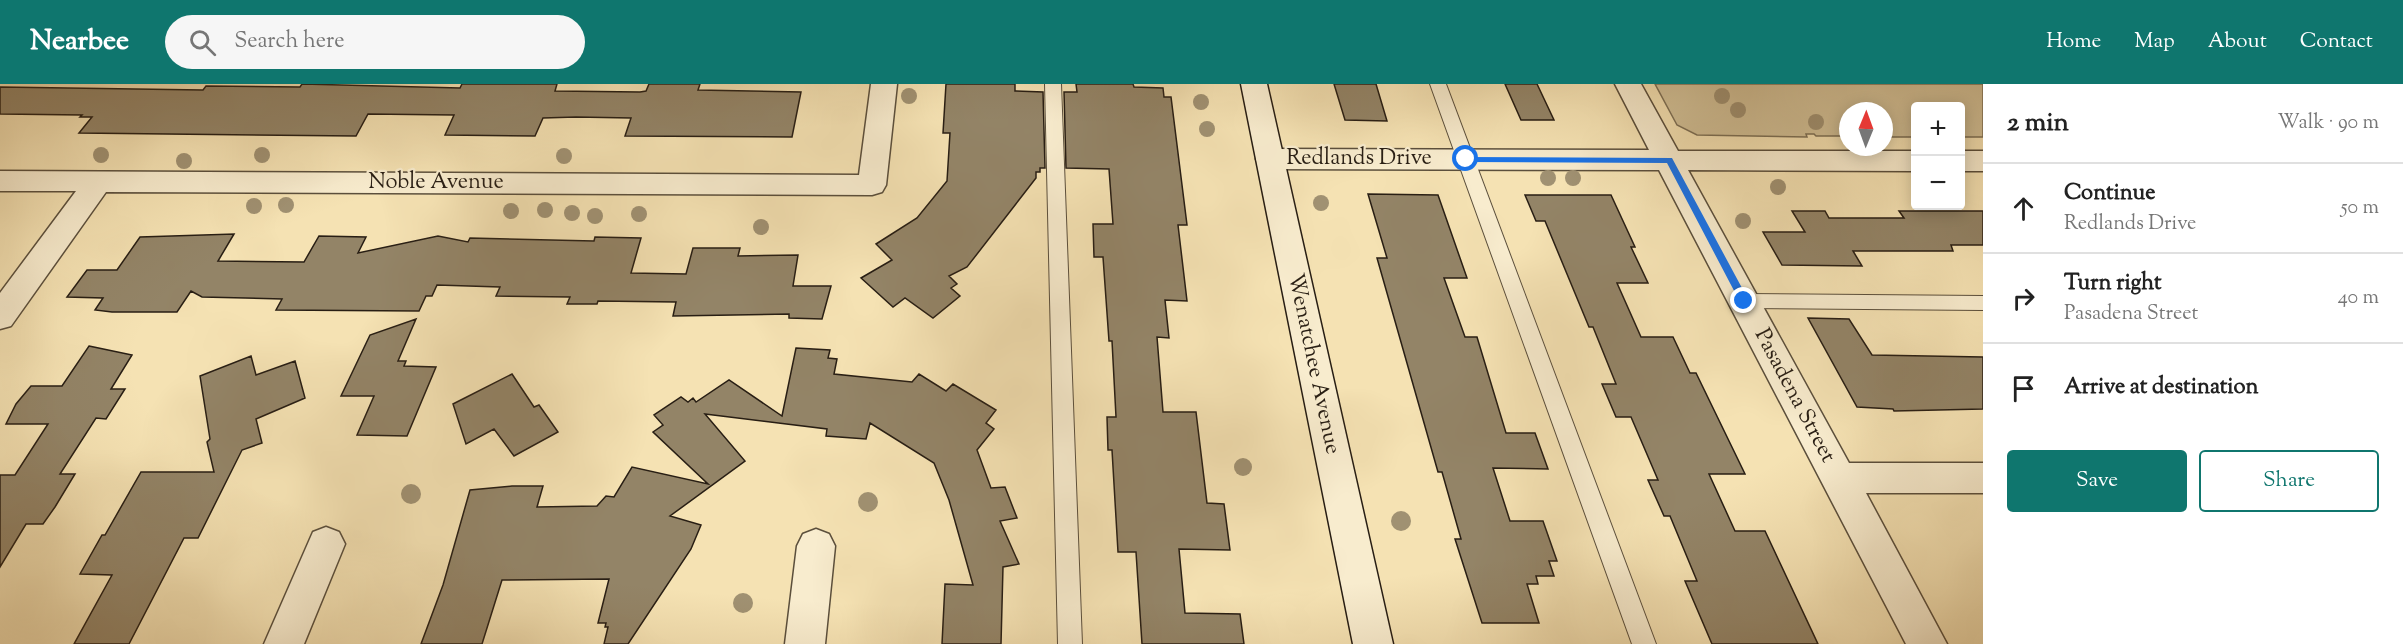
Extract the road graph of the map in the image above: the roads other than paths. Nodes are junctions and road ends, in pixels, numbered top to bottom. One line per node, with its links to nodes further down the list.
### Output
1 (884, 84): 13 (street, Noble Avenue)
2 (1053, 84): 23 (lane)
3 (1254, 84): 6 (street, Wenatchee Avenue)
4 (1438, 84): 7 (lane)
5 (1628, 84): 8 (street, Pasadena Street)
6 (1270, 159): 7 (street, Redlands Drive); 24 (street, Wenatchee Avenue)
7 (1466, 159): 8 (street, Redlands Drive); 25 (lane)
8 (1669, 160): 9 (street, Redlands Drive); 14 (street, Pasadena Street)
9 (1911, 161)
10 (1965, 161): 11 (street)
11 (1983, 161)
12 (0, 181): 13 (street, Noble Avenue)
13 (98, 182): 16 (street)
14 (1744, 301): 15 (lane); 17 (street, Pasadena Street)
15 (1983, 303)
16 (0, 317)
17 (1838, 478): 18 (street); 26 (street, Pasadena Street)
18 (1983, 478)
19 (326, 544): 21 (street)
20 (816, 546): 22 (street)
21 (284, 644)
22 (805, 644)
23 (1070, 644)
24 (1373, 644)
25 (1644, 644)
26 (1927, 644)

